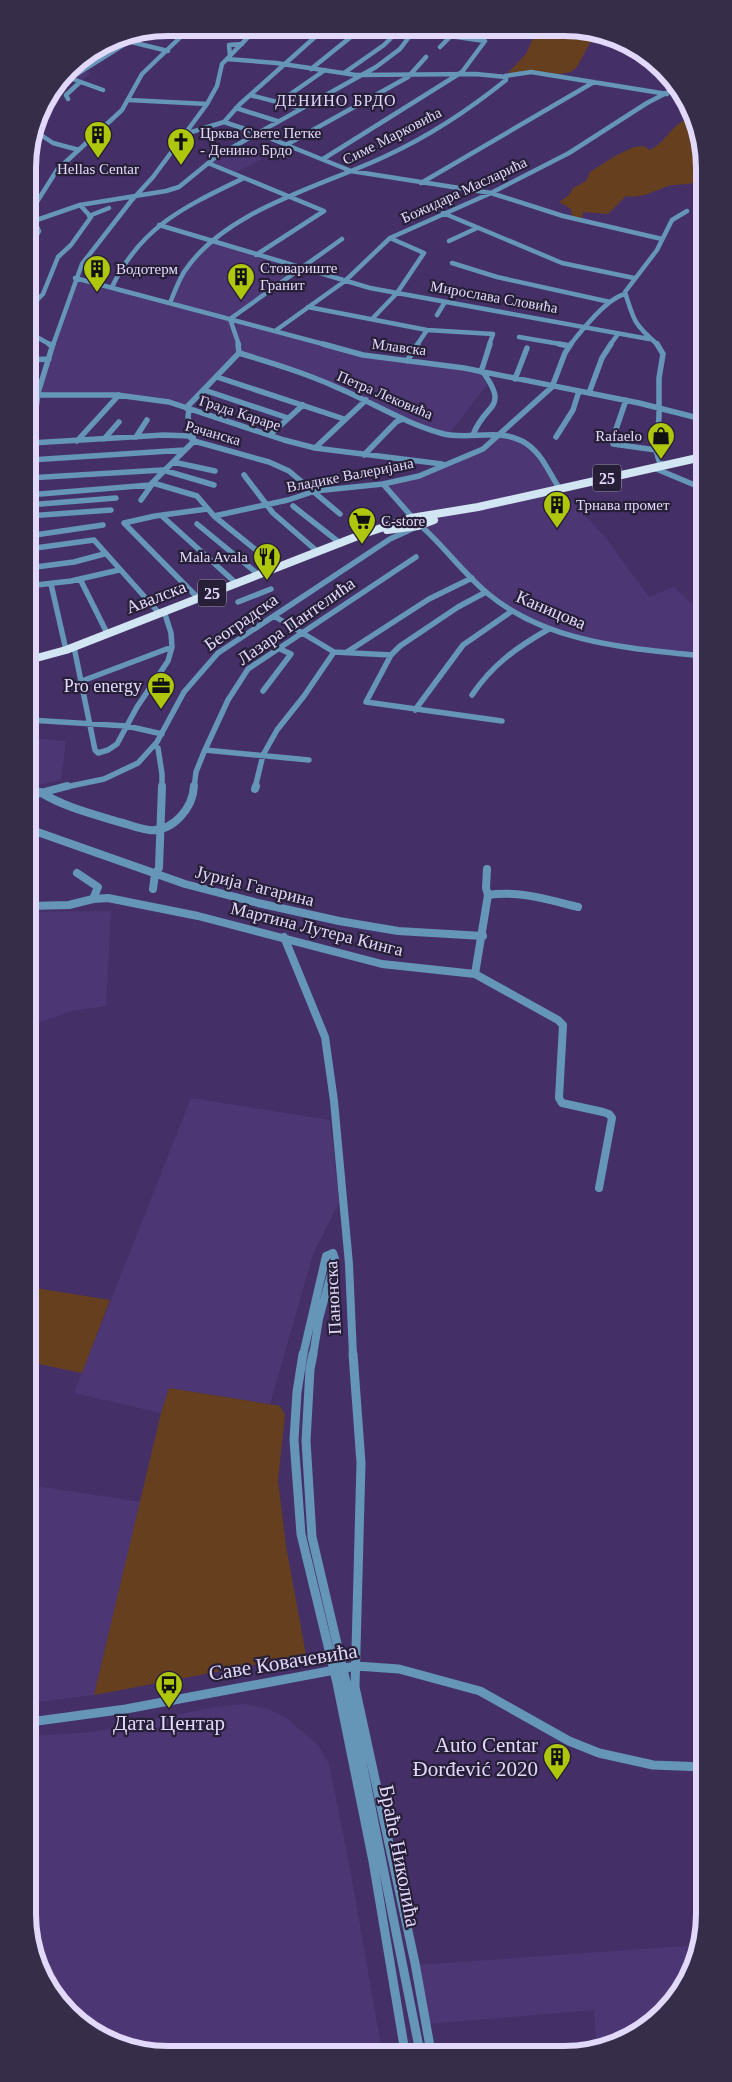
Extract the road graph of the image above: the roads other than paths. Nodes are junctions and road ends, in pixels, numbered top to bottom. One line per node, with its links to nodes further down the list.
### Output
1 (393, 36): 20 (street)
2 (410, 36): 23 (street)
3 (451, 36): 12 (street)
4 (454, 36): 22 (street)
5 (181, 37): 13 (street)
6 (249, 37): 11 (street)
7 (315, 37): 16 (street)
8 (351, 37): 18 (street)
9 (130, 42): 13 (street)
10 (125, 44): 17 (street)
11 (242, 44): 14 (street); 14 (street)
12 (440, 46)
13 (168, 51): 33 (street)
14 (228, 57): 16 (street); 35 (street)
15 (426, 57): 21 (street)
16 (286, 65): 18 (street); 31 (street)
17 (81, 69)
18 (311, 69): 19 (street)
19 (325, 70): 20 (street); 34 (street)
20 (344, 73): 23 (street)
21 (411, 74): 22 (street); 23 (street); 43 (street)
22 (458, 74): 24 (street); 45 (street)
23 (361, 75): 37 (street)
24 (504, 76): 26 (street); 47 (street, Симе Марковића)
25 (71, 79): 27 (street)
26 (594, 82): 30 (street); 49 (street)
27 (80, 83): 28 (street); 32 (street)
28 (103, 90)
29 (670, 92): 30 (street, Божидара Масларића)
30 (667, 94): 50 (street, Божидара Масларића)
31 (250, 95): 34 (street); 36 (street)
32 (68, 99)
33 (129, 100): 35 (street); 44 (street)
34 (280, 102): 37 (street)
35 (207, 104): 42 (street)
36 (236, 108): 38 (street); 39 (street)
37 (300, 108): 38 (street)
38 (276, 121): 40 (street)
39 (224, 122): 40 (street); 42 (street)
40 (256, 133): 43 (street); 46 (street)
41 (41, 134): 44 (street)
42 (185, 134): 51 (street)
43 (286, 145): 45 (street)
44 (79, 150): 53 (street)
45 (322, 159): 47 (street)
46 (208, 163): 48 (street); 51 (street)
47 (351, 171): 49 (street); 52 (street, Симе Марковића)
48 (244, 178): 52 (street); 60 (street)
49 (421, 183): 50 (street)
50 (491, 193): 57 (street, Божидара Масларића); 64 (street)
51 (137, 195): 54 (street); 70 (street)
52 (290, 197): 66 (street, Симе Марковића); 67 (street)
53 (37, 202)
54 (80, 205): 58 (street); 59 (street)
55 (109, 208): 58 (street)
56 (687, 211): 64 (street)
57 (443, 213): 61 (street); 62 (street, Божидара Масларића)
58 (89, 216): 76 (street)
59 (37, 219)
60 (159, 225): 66 (street, Мирослава Словића); 73 (street)
61 (477, 228): 65 (street); 71 (street)
62 (390, 238): 72 (street, Божидара Масларића); 74 (street)
63 (342, 239): 69 (street)
64 (662, 239): 71 (street)
65 (449, 240)
66 (213, 241): 67 (street, Мирослава Словића); 79 (street, Симе Марковића)
67 (256, 255): 69 (street, Мирослава Словића)
68 (452, 263): 78 (street)
69 (302, 269): 72 (street, Мирослава Словића); 83 (street)
70 (76, 278): 73 (street, Млавска); 91 (street)
71 (634, 278): 75 (street)
72 (345, 281): 74 (street, Мирослава Словића); 80 (street, Божидара Масларића)
73 (112, 287): 79 (street, Млавска)
74 (397, 293): 77 (street, Мирослава Словића); 82 (street)
75 (625, 294): 78 (street); 90 (street)
76 (37, 300)
77 (445, 302): 81 (street); 84 (street, Мирослава Словића)
78 (610, 302): 84 (street)
79 (170, 303): 83 (street, Млавска)
80 (308, 307): 82 (street); 86 (street, Божидара Масларића)
81 (438, 315)
82 (372, 319): 85 (street)
83 (230, 320): 86 (street, Млавска); 94 (street)
84 (586, 326): 87 (street, Мирослава Словића); 92 (street)
85 (427, 330): 97 (street); 98 (street)
86 (276, 331): 97 (street, Млавска)
87 (618, 334): 90 (street, Мирослава Словића); 105 (street)
88 (37, 337): 91 (street)
89 (519, 337): 92 (street)
90 (649, 339): 112 (street)
91 (52, 346): 95 (street)
92 (569, 346): 101 (street)
93 (527, 348): 100 (street)
94 (239, 353): 99 (street); 107 (street, Петра Лековића)
95 (48, 359): 96 (street); 104 (street)
96 (37, 360)
97 (407, 361): 98 (street, Млавска)
98 (482, 372): 100 (street, Млавска); 121 (street)
99 (216, 377): 102 (street); 110 (street)
100 (514, 379): 101 (street, Млавска)
101 (552, 387): 103 (street, Млавска); 119 (street, Владике Валеријана)
102 (204, 390): 111 (street); 114 (street)
103 (579, 391): 105 (street, Млавска); 123 (street)
104 (38, 393): 106 (street, Града Караре); 109 (street)
105 (589, 393): 108 (street, Млавска)
106 (119, 395): 111 (street, Града Караре); 125 (street)
107 (366, 400): 115 (street); 116 (street, Петра Лековића)
108 (626, 400): 112 (street, Млавска); 130 (street)
109 (37, 402)
110 (303, 405): 114 (street); 115 (street)
111 (188, 408): 120 (street, Града Караре); 126 (street)
112 (658, 408): 113 (street, Млавска); 130 (street)
113 (696, 417)
114 (288, 418): 120 (street)
115 (344, 419): 128 (street)
116 (403, 419): 121 (street, Петра Лековића); 131 (street)
117 (147, 420): 122 (street)
118 (120, 422): 124 (street)
119 (503, 433): 121 (street, Петра Лековића); 136 (street, Владике Валеријана); 148 (street, Петра Лековића)
120 (270, 435): 128 (street, Града Караре)
121 (473, 435)
122 (136, 437): 124 (street, Рачанска); 126 (street, Рачанска)
123 (556, 437)
124 (104, 439): 125 (street, Рачанска)
125 (76, 441): 127 (street, Рачанска)
126 (194, 441): 129 (street); 149 (street, Рачанска)
127 (37, 443)
128 (315, 448): 131 (street, Града Караре)
129 (185, 450): 133 (street); 134 (street)
130 (656, 450): 137 (street)
131 (364, 455): 135 (street, Града Караре)
132 (696, 458): 137 (main road, 25)
133 (37, 460)
134 (173, 462): 139 (street); 140 (street)
135 (421, 463): 136 (street, Града Караре); 141 (street)
136 (444, 465): 141 (street, Владике Валеријана)
137 (663, 466): 138 (main road, 25)
138 (654, 468): 147 (street); 148 (main road, 25)
139 (163, 470): 143 (street); 144 (street); 146 (street)
140 (215, 471)
141 (426, 473): 145 (street, Владике Валеријана)
142 (244, 475): 156 (street)
143 (37, 477)
144 (152, 484): 150 (street); 151 (street); 154 (street)
145 (383, 484): 149 (street, Владике Валеријана); 164 (street, Каницова)
146 (214, 485)
147 (696, 485)
148 (559, 488): 164 (main road, 25)
149 (315, 491): 156 (street, Владике Валеријана); 160 (street, Рачанска)
150 (186, 492): 153 (street); 158 (street)
151 (37, 494)
152 (116, 498): 155 (street)
153 (180, 498)
154 (141, 500)
155 (37, 504)
156 (265, 504): 163 (street, Владике Валеријана); 170 (street)
157 (293, 506): 168 (street)
158 (207, 509): 162 (street); 163 (street)
159 (111, 510): 161 (street)
160 (340, 514)
161 (37, 515)
162 (163, 516): 180 (street); 184 (street)
163 (214, 516): 173 (street)
164 (416, 522): 168 (main road, Авалска / 25); 177 (street, Каницова); 188 (street, Београдска)
165 (197, 524): 176 (street)
166 (104, 526): 167 (street)
167 (37, 535)
168 (340, 543): 170 (main road, Авалска / 25)
169 (37, 548): 171 (street)
170 (318, 552): 173 (main road, Авалска / 25)
171 (104, 554): 174 (street); 175 (street)
172 (416, 557): 190 (street, Лазара Пантелића)
173 (282, 566): 176 (main road, Авалска / 25)
174 (37, 567)
175 (119, 570): 178 (street); 187 (street)
176 (259, 575): 180 (main road, Авалска / 25)
177 (472, 578): 183 (street, Каницова); 196 (street)
178 (80, 579): 179 (street); 191 (street)
179 (51, 584): 181 (street); 193 (street)
180 (237, 584): 184 (main road, Авалска / 25)
181 (37, 585)
182 (271, 589): 185 (street)
183 (486, 592): 186 (street, Каницова); 197 (street)
184 (198, 598): 187 (main road, Авалска / 25)
185 (238, 602)
186 (512, 611): 189 (street, Каницова); 203 (street)
187 (162, 612): 191 (main road, Авалска / 25); 192 (street)
188 (274, 616): 190 (street); 208 (street, Београдска)
189 (549, 629): 198 (street, Каницова); 202 (street)
190 (302, 632): 194 (street, Лазара Пантелића); 195 (street)
191 (107, 633): 193 (main road, Авалска / 25)
192 (172, 647): 200 (street); 207 (street)
193 (70, 648): 199 (main road, Авалска / 25); 200 (street)
194 (278, 648): 201 (street); 210 (street, Лазара Пантелића)
195 (334, 652): 196 (street); 211 (street)
196 (346, 652): 197 (street)
197 (391, 655): 203 (street)
198 (696, 655)
199 (37, 658)
200 (82, 681): 206 (street)
201 (263, 691)
202 (472, 695)
203 (416, 710): 204 (street)
204 (502, 720)
205 (37, 721): 206 (street)
206 (90, 724): 207 (street); 207 (street)
207 (127, 726): 208 (street)
208 (162, 734): 209 (street, Београдска)
209 (156, 746): 214 (street, Београдска); 216 (street)
210 (205, 750): 211 (street); 216 (street, Лазара Пантелића)
211 (263, 756): 212 (street); 213 (street)
212 (309, 760)
213 (255, 789)
214 (40, 792): 215 (street, Београдска); 216 (street)
215 (37, 793)
216 (160, 827): 220 (street)
217 (37, 832): 220 (street, Јурија Гагарина)
218 (487, 869): 222 (street)
219 (77, 873): 223 (street)
220 (156, 874): 221 (street); 226 (street, Јурија Гагарина)
221 (153, 890)
222 (488, 895): 225 (street); 226 (street)
223 (93, 899): 224 (street, Мартина Лутера Кинга); 227 (street, Мартина Лутера Кинга)
224 (37, 906)
225 (578, 907)
226 (483, 936): 228 (street)
227 (284, 937): 228 (street, Мартина Лутера Кинга); 230 (street, Панонска)
228 (475, 974): 229 (street, Мартина Лутера Кинга)
229 (599, 1188)
230 (356, 1666): 231 (street, Саве Ковачевића); 233 (street, Саве Ковачевића); 236 (street, Панонска)
231 (338, 1669): 231 (street); 232 (street, Саве Ковачевића); 234 (street, Браће Николића); 235 (street, Браће Николића)
232 (36, 1721)
233 (695, 1767)
234 (404, 2046)
235 (419, 2046)
236 (430, 2046)

